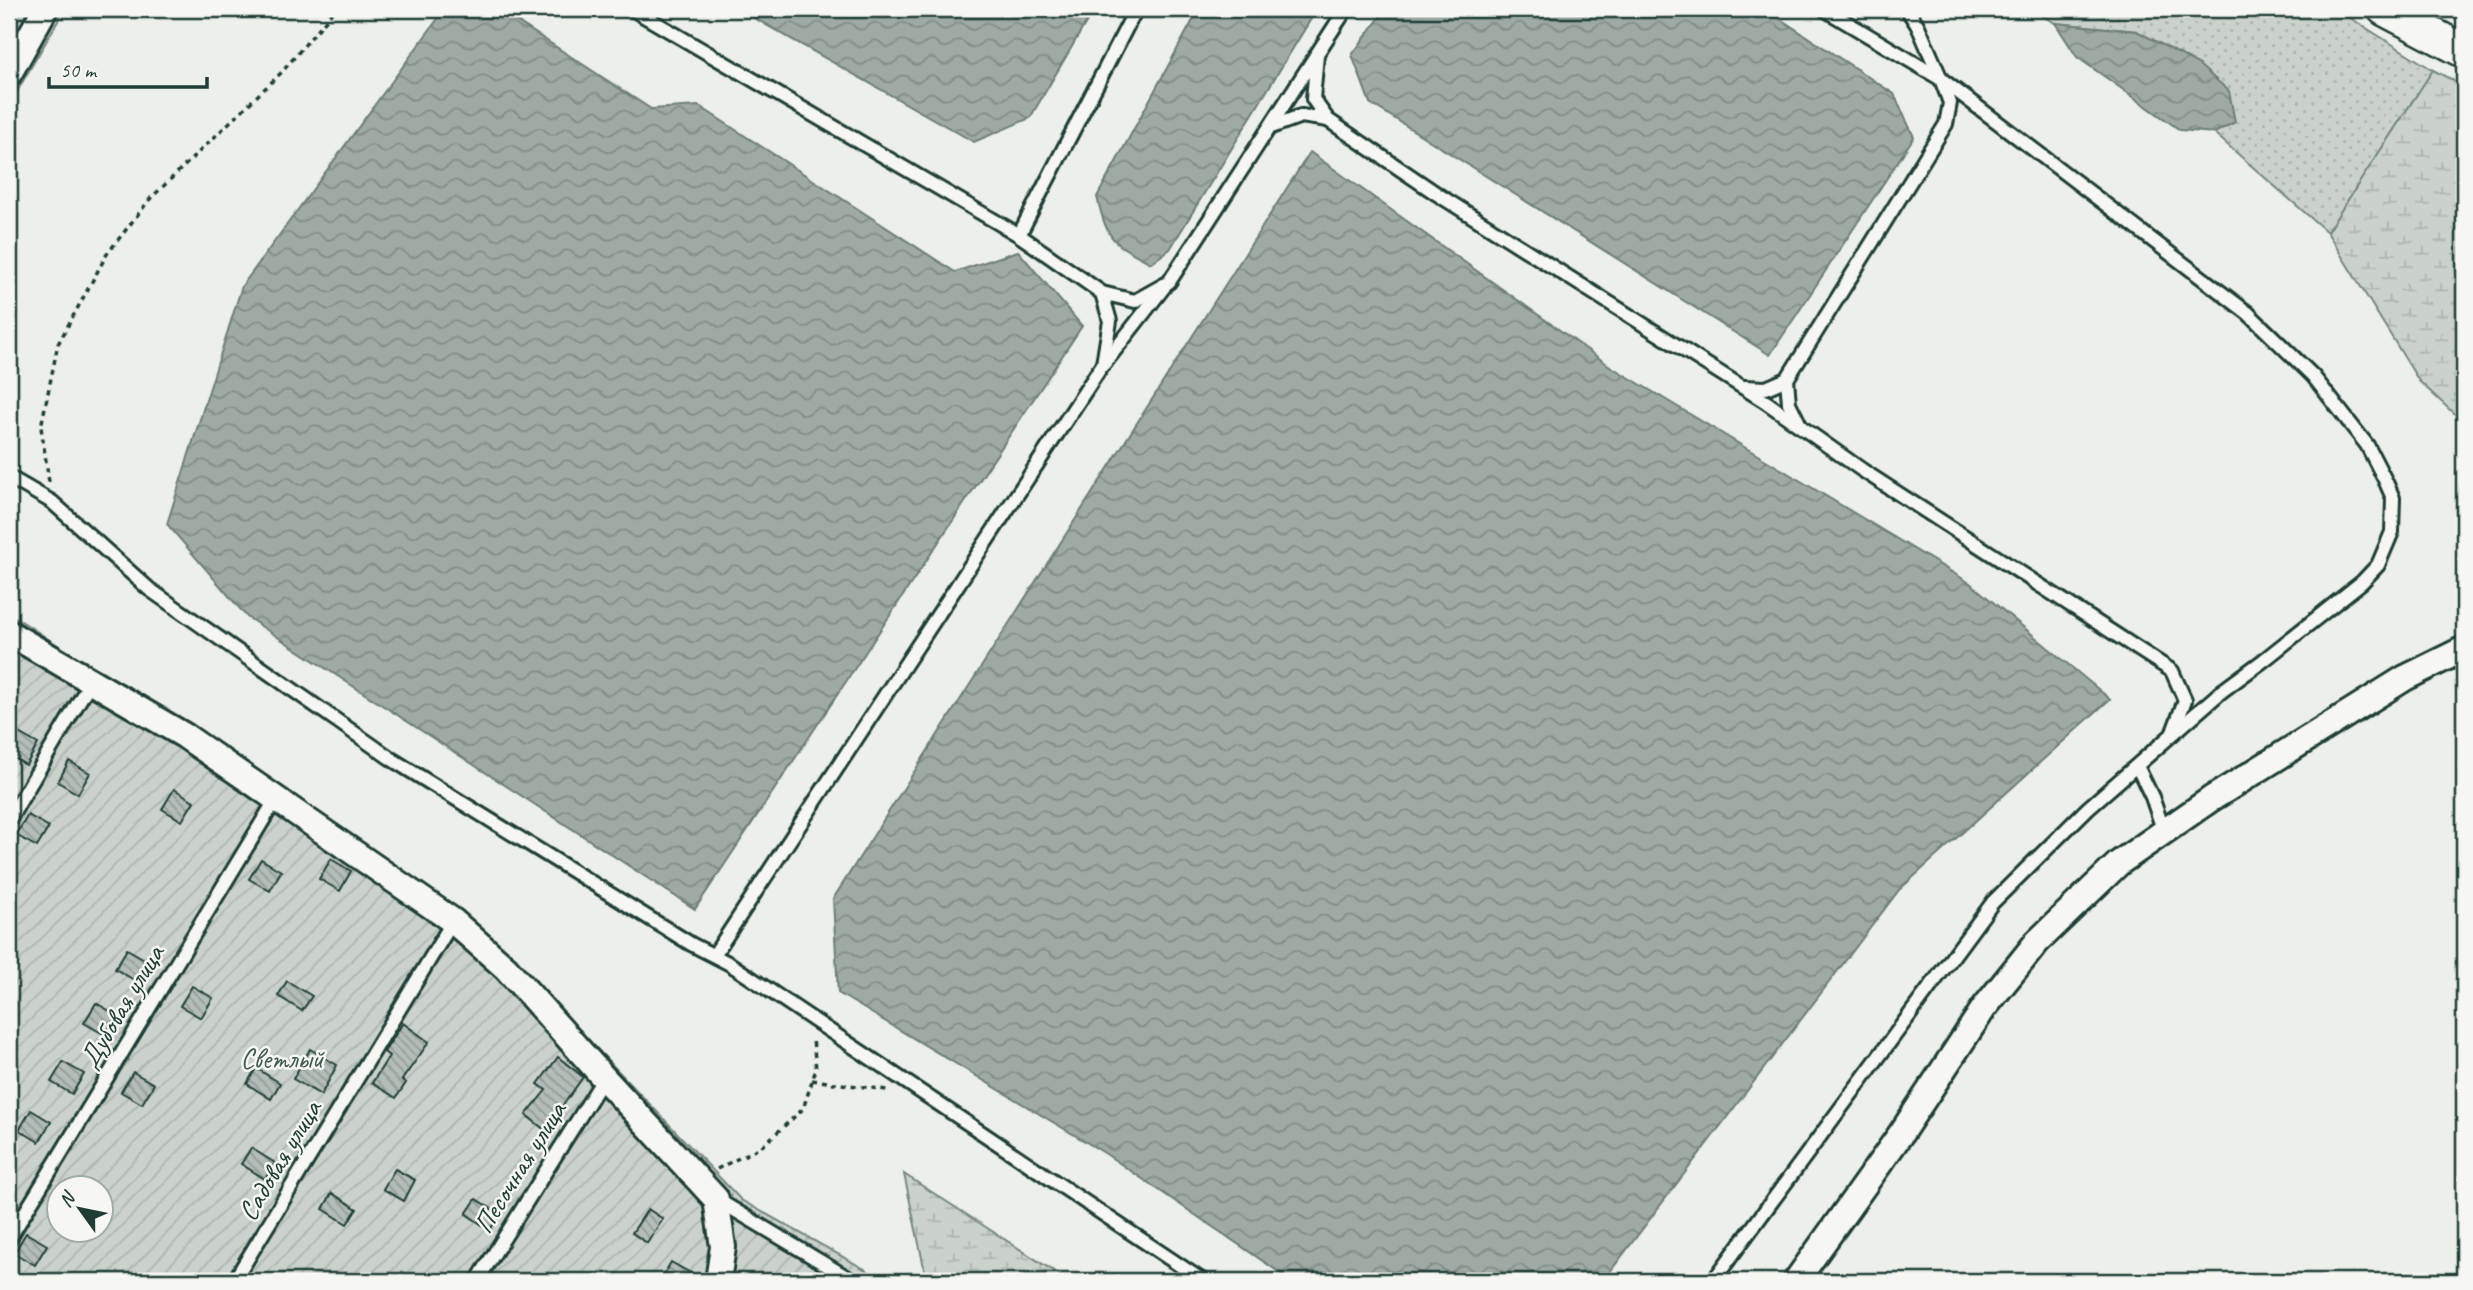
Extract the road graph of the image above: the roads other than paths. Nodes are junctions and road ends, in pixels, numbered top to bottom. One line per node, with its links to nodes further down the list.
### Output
1 (45, 9): 10 (street)
2 (632, 9): 14 (lane)
3 (1136, 9): 14 (lane)
4 (1346, 9): 9 (lane)
5 (1824, 9): 11 (lane)
6 (1907, 9): 11 (lane)
7 (2384, 9): 8 (street)
8 (2464, 51)
9 (1317, 55): 12 (lane); 13 (lane)
10 (9, 74)
11 (1941, 79): 18 (lane); 25 (lane)
12 (1328, 120): 13 (lane); 19 (lane)
13 (1268, 129): 15 (lane)
14 (1019, 235): 16 (lane)
15 (1168, 282): 16 (lane); 17 (lane)
16 (1102, 293): 17 (lane)
17 (1104, 364): 31 (lane)
18 (1787, 379): 19 (lane); 20 (lane)
19 (1741, 386): 20 (lane)
20 (1801, 427): 25 (lane)
21 (9, 477): 31 (lane)
22 (9, 633): 24 (street)
23 (2464, 649): 29 (street)
24 (91, 681): 27 (street); 28 (lane)
25 (2171, 735): 26 (lane)
26 (2137, 766): 29 (lane); 40 (lane)
27 (275, 799): 30 (street); 34 (lane, Дубовая улица)
28 (9, 820)
29 (2164, 832): 41 (street)
30 (453, 921): 32 (street); 35 (lane, Садовая улица)
31 (714, 956): 39 (lane)
32 (604, 1079): 33 (street); 36 (lane, Песочная улица)
33 (716, 1199): 37 (street); 38 (lane)
34 (9, 1239)
35 (234, 1281)
36 (477, 1281)
37 (718, 1281)
38 (853, 1281)
39 (1203, 1281)
40 (1713, 1281)
41 (1796, 1281)

